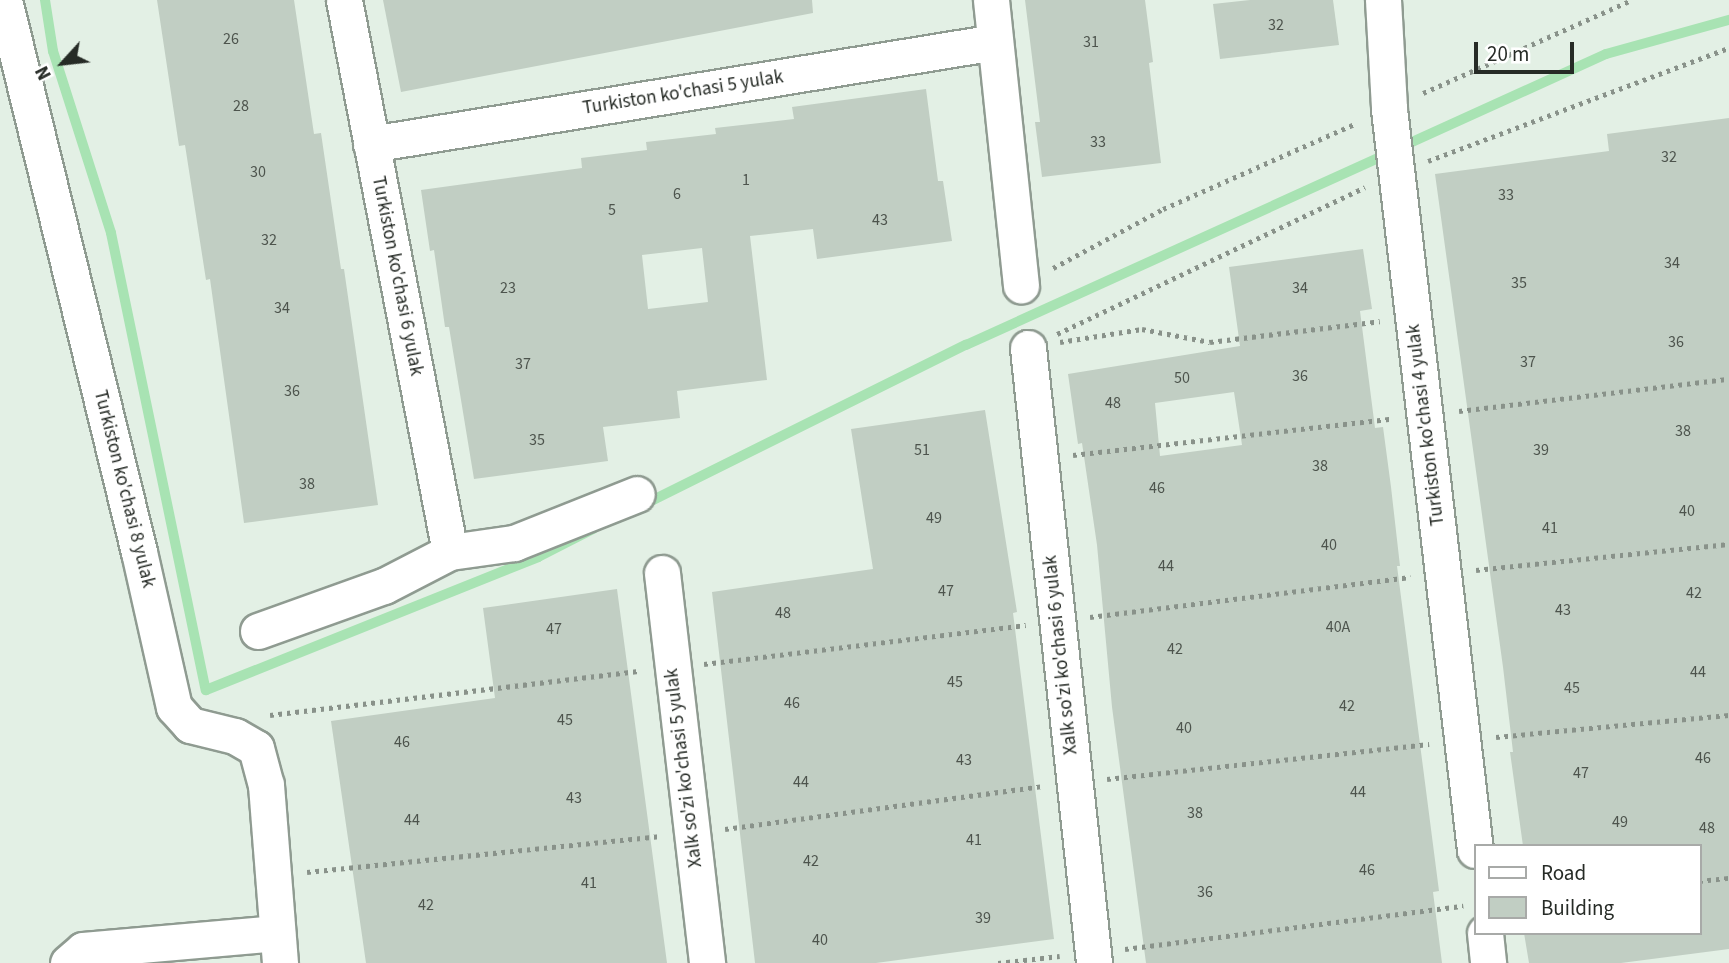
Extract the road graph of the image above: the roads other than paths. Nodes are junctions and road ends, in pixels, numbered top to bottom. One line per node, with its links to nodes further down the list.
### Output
1 (4, 0): 15 (street, Turkiston ko'chasi 8 yulak)
2 (344, 0): 6 (street, Turkiston ko'chasi 6 yulak)
3 (991, 0): 5 (street)
4 (1383, 0): 13 (street, Turkiston ko'chasi 4 yulak)
5 (995, 42): 6 (street, Turkiston ko'chasi 5 yulak); 7 (street)
6 (371, 144): 10 (street, Turkiston ko'chasi 6 yulak)
7 (1021, 285)
8 (1028, 348): 16 (street, Xalk so'zi ko'chasi 6 yulak)
9 (637, 494): 10 (street)
10 (450, 552): 12 (street)
11 (662, 573): 18 (street, Xalk so'zi ko'chasi 5 yulak)
12 (258, 631)
13 (1474, 844)
14 (1485, 935): 19 (street)
15 (279, 948): 17 (street)
16 (1093, 958)
17 (68, 963)
18 (707, 963)
19 (1488, 963)

